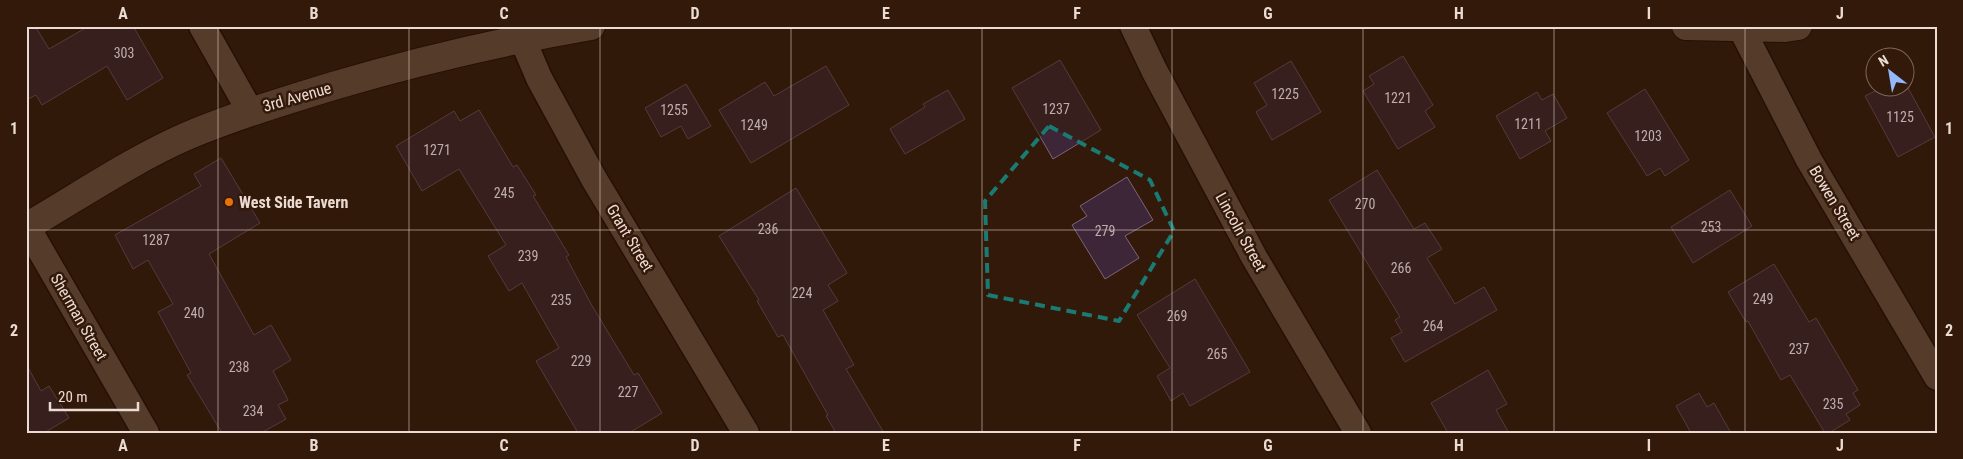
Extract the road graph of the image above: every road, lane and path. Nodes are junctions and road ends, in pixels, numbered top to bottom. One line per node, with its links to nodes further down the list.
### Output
1 (202, 26): 8 (street)
2 (590, 26): 7 (street, 3rd Avenue)
3 (1133, 26): 13 (street, Lincoln Street)
4 (1686, 26): 6 (street)
5 (1798, 26): 6 (street)
6 (1740, 27): 10 (street, Bowen Street)
7 (522, 38): 8 (street, 3rd Avenue); 12 (street, Grant Street)
8 (250, 111): 9 (street, 3rd Avenue)
9 (27, 227): 11 (street, Sherman Street)
10 (1937, 377)
11 (146, 433)
12 (746, 433)
13 (1358, 433)

